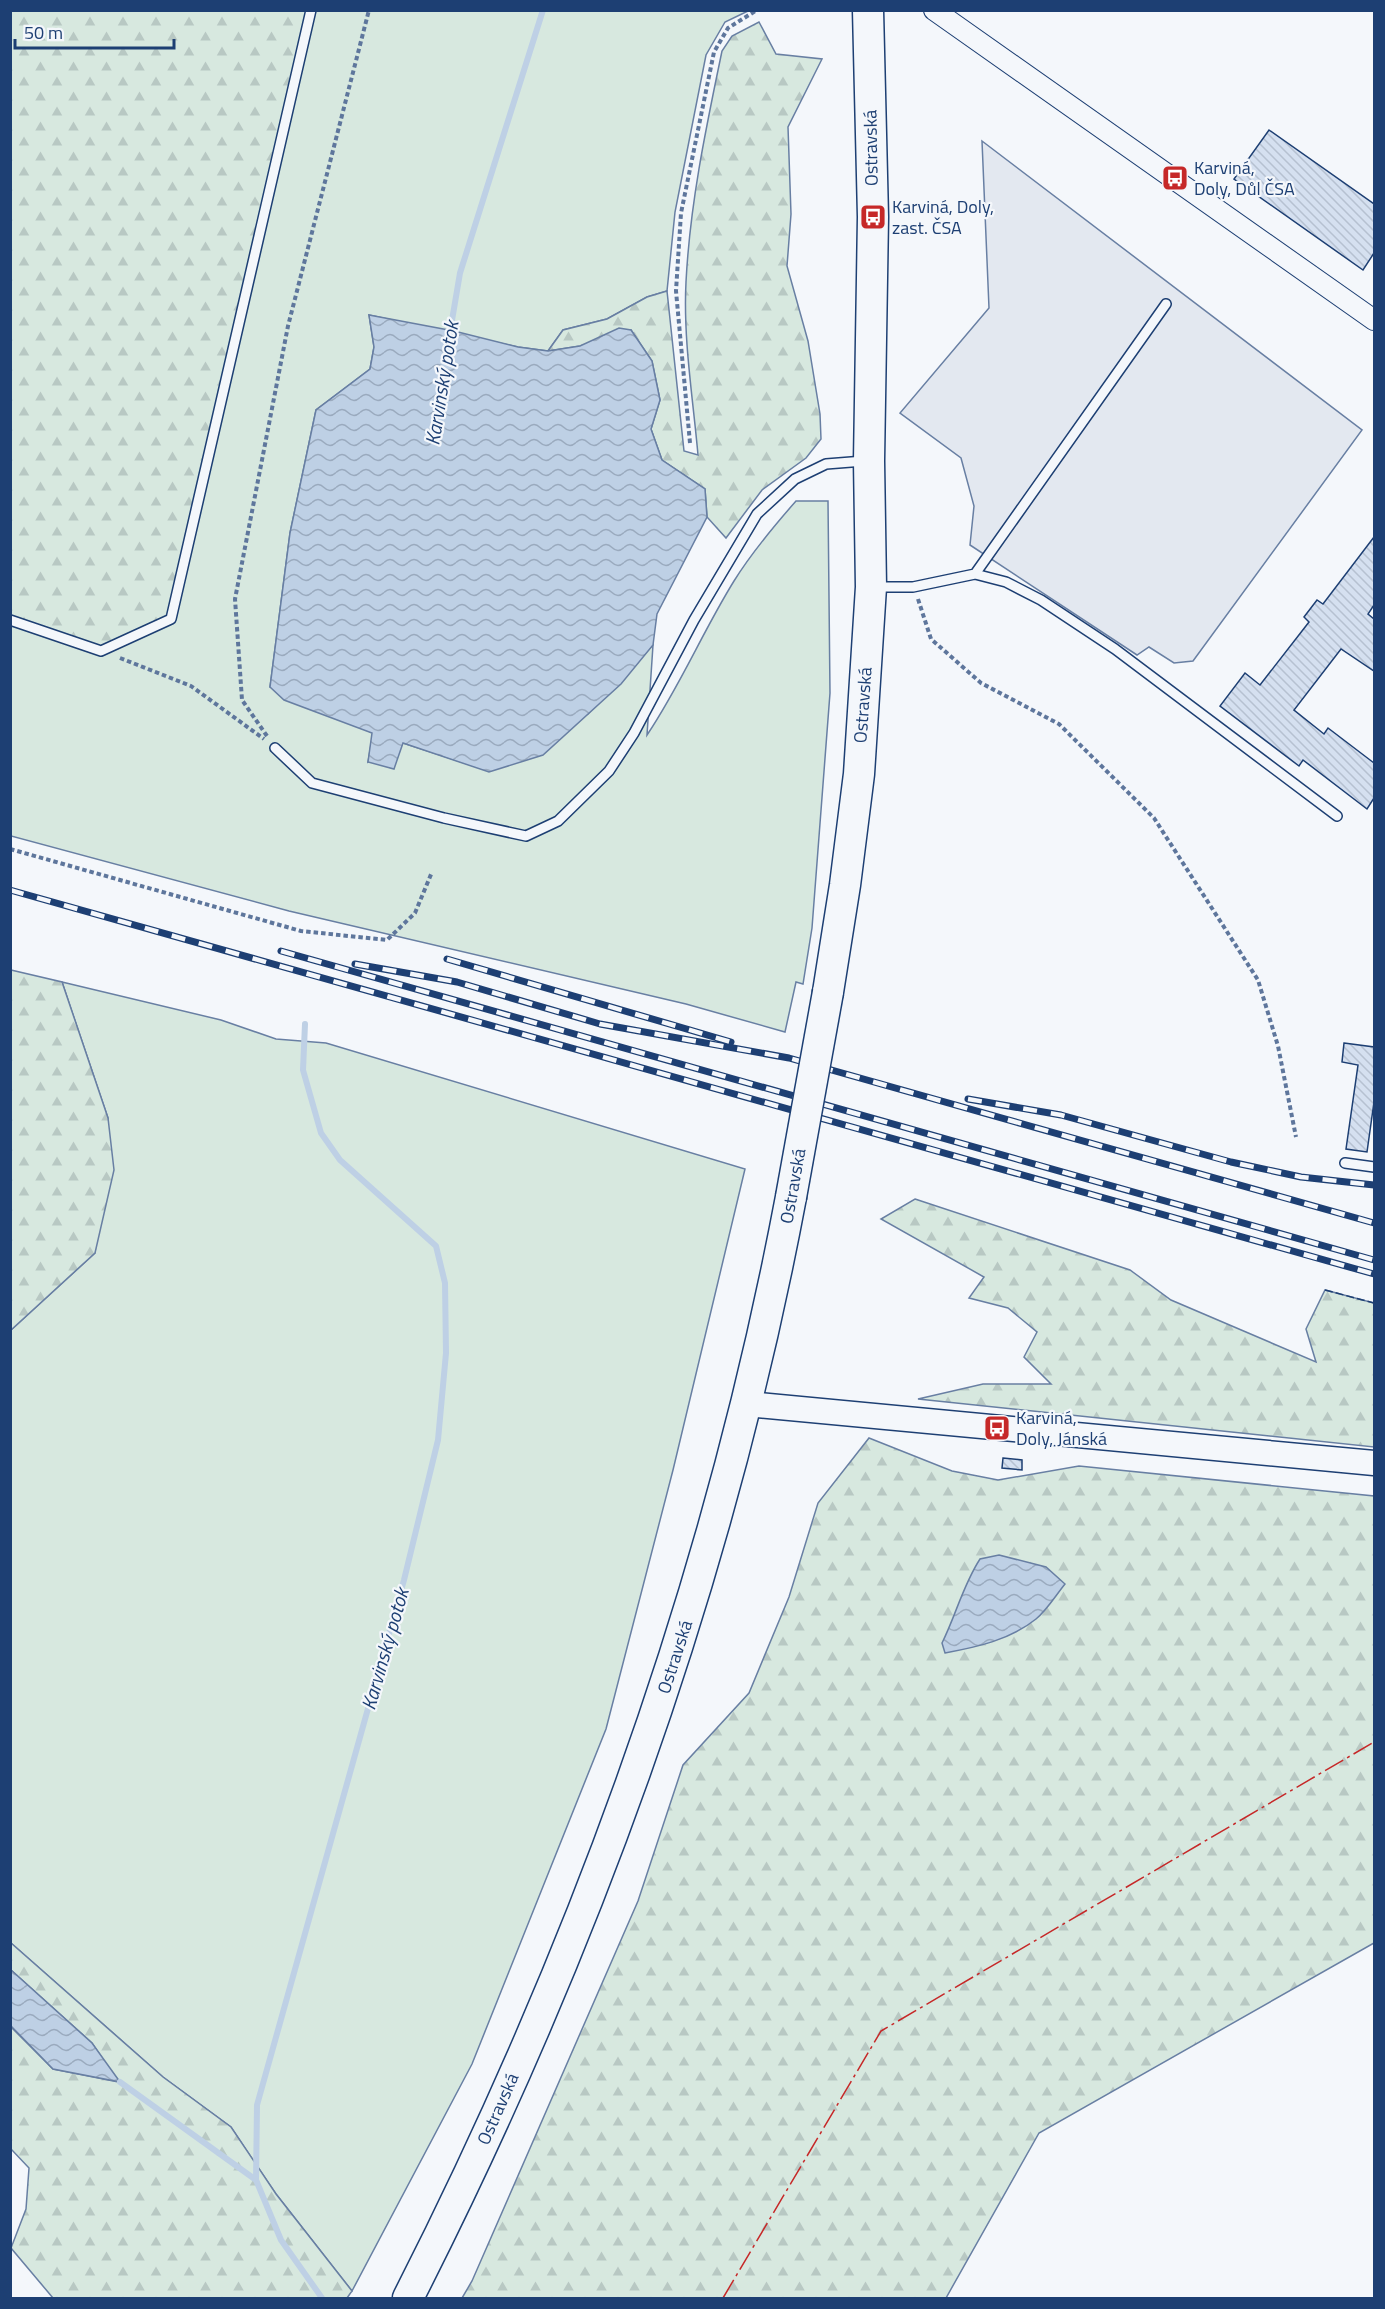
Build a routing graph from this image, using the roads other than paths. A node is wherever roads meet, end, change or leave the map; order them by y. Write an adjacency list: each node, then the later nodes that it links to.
1 (311, 10): 9 (lane)
2 (868, 10): 6 (main road, Ostravská)
3 (934, 10): 5 (street)
4 (1166, 304): 7 (lane)
5 (1374, 320)
6 (869, 461): 8 (main road, Ostravská); 10 (lane)
7 (975, 574): 8 (lane); 11 (lane)
8 (871, 587): 14 (main road, Ostravská, bridge)
9 (10, 620)
10 (275, 748)
11 (1336, 816)
12 (1345, 1163): 13 (lane)
13 (1374, 1167)
14 (747, 1404): 15 (street); 16 (main road, Ostravská)
15 (1374, 1463)
16 (408, 2298)

